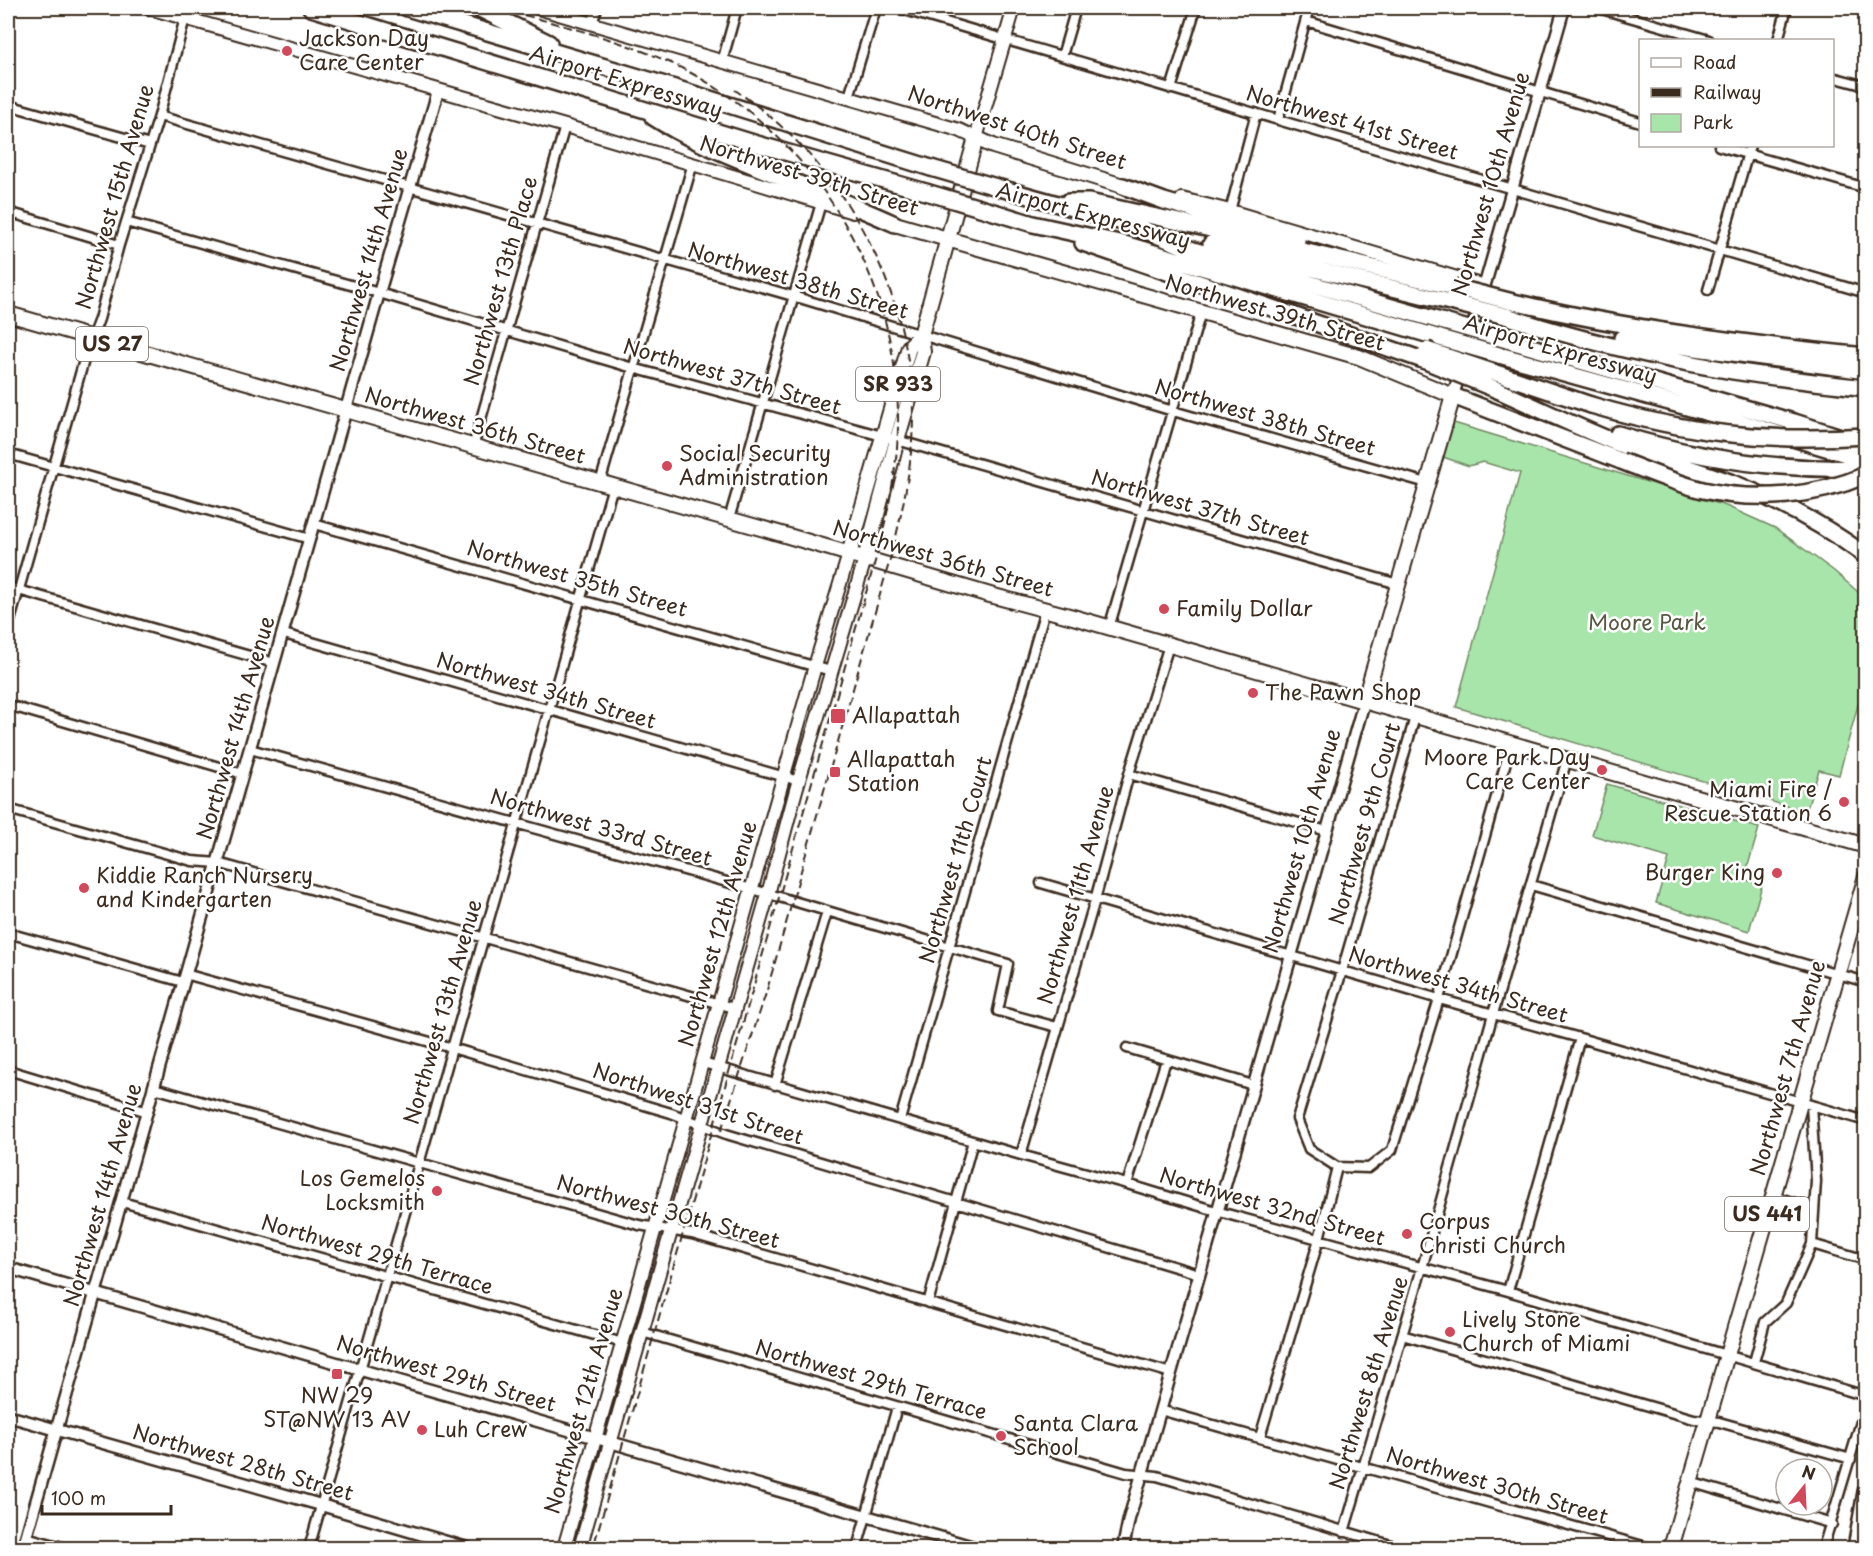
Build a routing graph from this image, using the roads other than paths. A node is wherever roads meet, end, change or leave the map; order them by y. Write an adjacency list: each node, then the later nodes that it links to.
1 (149, 8): 17 (main road, Northwest 39th Street)
2 (311, 8): 33 (highway, Airport Expressway)
3 (407, 8): 25 (highway, Airport Expressway)
4 (478, 8): 25 (highway)
5 (538, 8): 19 (main road, Northwest 40th Street)
6 (597, 8): 19 (street)
7 (737, 8): 24 (street)
8 (876, 8): 31 (street)
9 (898, 8): 22 (street, Northwest 41st Street)
10 (1014, 8): 22 (main road, Northwest 12th Avenue)
11 (1076, 8): 23 (street)
12 (1196, 8): 28 (street)
13 (1309, 8): 18 (street)
14 (1564, 8): 30 (street, Northwest 10th Avenue)
15 (1598, 8): 20 (street)
16 (1787, 8): 21 (street)
17 (185, 18): 29 (main road, Northwest 39th Street); 35 (street, Northwest 15th Avenue)
18 (1306, 21): 30 (street); 36 (street)
19 (592, 24): 24 (main road, Northwest 40th Street)
20 (1706, 39)
21 (1778, 39)
22 (1005, 40): 23 (street, Northwest 41st Street); 39 (main road, Northwest 12th Avenue)
23 (1062, 56): 28 (street, Northwest 41st Street)
24 (722, 62): 31 (main road, Northwest 40th Street)
25 (607, 67): 49 (highway, Airport Expressway, bridge)
26 (1834, 76): 27 (street)
27 (1866, 86)
28 (1172, 88): 34 (street, Northwest 41st Street)
29 (438, 91): 38 (main road, Northwest 39th Street); 45 (street, Northwest 14th Avenue)
30 (1540, 92): 37 (street); 47 (street, Northwest 10th Avenue)
31 (849, 97): 39 (main road, Northwest 40th Street)
32 (8, 105): 40 (street)
33 (638, 107): 54 (highway); 55 (highway, Airport Expressway, bridge)
34 (1256, 113): 36 (street, Northwest 41st Street); 50 (street)
35 (159, 116): 40 (street, Northwest 15th Avenue); 45 (street, Northwest 38th Street)
36 (1278, 120): 47 (street, Northwest 41st Street)
37 (1639, 121)
38 (565, 126): 43 (main road, Northwest 39th Street); 53 (street, Northwest 13th Place)
39 (976, 138): 44 (main road, Northwest 40th Street); 57 (main road, Northwest 12th Avenue / SR 933)
40 (150, 145): 52 (street, Northwest 15th Avenue)
41 (1726, 147): 42 (street)
42 (1749, 150): 46 (street); 59 (street)
43 (693, 163): 48 (main road, Northwest 39th Street); 60 (street, Northwest 13th Avenue)
44 (1123, 186): 50 (main road, Northwest 40th Street); 61 (highway)
45 (409, 188): 53 (street, Northwest 38th Street); 65 (street, Northwest 14th Avenue)
46 (1866, 188)
47 (1512, 189): 59 (street, Northwest 41st Street); 62 (street, Northwest 10th Avenue)
48 (821, 203): 54 (main road, Northwest 39th Street); 67 (street)
49 (1050, 203): 56 (highway, Airport Expressway); 61 (highway)
50 (1230, 211): 62 (main road, Northwest 40th Street)
51 (8, 212): 58 (street)
52 (126, 222): 58 (street, Northwest 15th Avenue); 65 (street, Northwest 37th Street)
53 (536, 224): 60 (street, Northwest 38th Street); 71 (street, Northwest 13th Place)
54 (895, 224): 57 (main road, Northwest 39th Street)
55 (1033, 224): 77 (highway, bridge); 90 (highway, Airport Expressway, bridge)
56 (1130, 224): 66 (highway); 87 (highway, Airport Expressway, bridge)
57 (948, 239): 69 (main road, Northwest 39th Street); 72 (main road, Northwest 12th Avenue / SR 933)
58 (119, 245): 73 (street, Northwest 15th Avenue)
59 (1720, 250): 63 (street); 64 (street, Northwest 41st Street)
60 (665, 261): 67 (street, Northwest 38th Street); 75 (street, Northwest 13th Avenue)
61 (1417, 278): 66 (highway)
62 (1484, 286): 79 (street, Northwest 10th Avenue)
63 (1708, 290)
64 (1866, 292)
65 (379, 293): 71 (street, Northwest 37th Street); 82 (street, Northwest 14th Avenue)
66 (1452, 295): 68 (highway, bridge)
67 (793, 296): 72 (street, Northwest 38th Street); 80 (street)
68 (1507, 308): 74 (highway); 76 (highway); 78 (highway)
69 (1201, 312): 79 (main road, Northwest 39th Street); 83 (street)
70 (8, 314): 73 (main road, Northwest 36th Street / US 27)
71 (506, 331): 75 (street, Northwest 37th Street); 88 (street, Northwest 13th Place)
72 (921, 335): 83 (street, Northwest 38th Street); 85 (main road, Northwest 12th Avenue / SR 933); 86 (main road, Northwest 12th Avenue / SR 933)
73 (92, 338): 82 (main road, Northwest 36th Street / US 27); 91 (street, Northwest 15th Avenue)
74 (1866, 356)
75 (633, 368): 80 (street, Northwest 37th Street); 95 (street, Northwest 13th Avenue)
76 (1866, 371)
77 (1497, 382): 81 (highway); 84 (highway, bridge)
78 (1866, 388)
79 (1453, 396): 93 (highway, bridge); 94 (main road, Northwest 10th Avenue)
80 (763, 405): 85 (street, Northwest 37th Street); 97 (street)
81 (1544, 410): 92 (highway); 101 (highway)
82 (347, 411): 88 (main road, Northwest 36th Street / US 27); 98 (street, Northwest 14th Avenue)
83 (1173, 411): 94 (street, Northwest 38th Street); 96 (street)
84 (1866, 436)
85 (882, 437): 86 (street, Northwest 37th Street); 100 (main road, Northwest 12th Avenue / SR 933)
86 (897, 440): 96 (street, Northwest 37th Street); 102 (main road, Northwest 12th Avenue / SR 933)
87 (1866, 445)
88 (472, 447): 95 (main road, Northwest 36th Street / US 27)
89 (8, 454): 91 (street)
90 (1866, 460)
91 (54, 468): 99 (street); 105 (street, Northwest 15th Avenue)
92 (1866, 468)
93 (1866, 476)
94 (1427, 483): 103 (main road, Northwest 10th Avenue)
95 (606, 485): 97 (main road, Northwest 36th Street / US 27); 106 (street, Northwest 13th Avenue)
96 (1144, 511): 103 (street, Northwest 37th Street); 109 (street)
97 (729, 519): 100 (main road, Northwest 36th Street / US 27)
98 (314, 524): 99 (street, Northwest 14th Avenue); 106 (street, Northwest 35th Street)
99 (310, 539): 110 (street, Northwest 14th Avenue)
100 (849, 554): 102 (main road, Northwest 36th Street / US 27); 113 (main road, Northwest 12th Avenue / SR 933)
101 (1866, 556)
102 (865, 559): 107 (main road, Northwest 36th Street / US 27); 114 (main road, Northwest 12th Avenue / SR 933)
103 (1398, 584): 115 (main road, Northwest 10th Avenue)
104 (8, 587): 105 (street)
105 (18, 590): 108 (street, Northwest 15th Avenue); 112 (street)
106 (580, 599): 113 (street, Northwest 35th Street); 117 (street, Northwest 13th Avenue)
107 (1045, 610): 109 (main road, Northwest 36th Street / US 27); 140 (street, Northwest 11th Court)
108 (8, 628)
109 (1109, 628): 111 (main road, Northwest 36th Street / US 27)
110 (284, 634): 112 (street, Northwest 14th Avenue); 117 (street, Northwest 34th Street)
111 (1169, 645): 115 (main road, Northwest 36th Street / US 27); 123 (street, Northwest 11th Avenue)
112 (274, 663): 120 (street, Northwest 14th Avenue)
113 (815, 666): 114 (street, Northwest 35th Street); 124 (main road, Northwest 12th Avenue / SR 933)
114 (831, 671): 125 (main road, Northwest 12th Avenue / SR 933)
115 (1364, 702): 118 (main road, Northwest 36th Street / US 27); 128 (street, Northwest 10th Avenue)
116 (8, 705): 122 (street)
117 (549, 711): 124 (street, Northwest 34th Street); 127 (street, Northwest 13th Avenue)
118 (1415, 717): 119 (main road, Northwest 36th Street / US 27); 142 (street, Northwest 9th Court)
119 (1511, 744): 121 (main road, Northwest 36th Street / US 27); 146 (street)
120 (250, 749): 122 (street, Northwest 14th Avenue); 127 (street, Northwest 33rd Street)
121 (1567, 759): 129 (main road, Northwest 36th Street / US 27); 133 (street, Northwest 8th Avenue)
122 (243, 774): 130 (street, Northwest 14th Avenue)
123 (1129, 774): 128 (street); 136 (street, Northwest 11th Avenue)
124 (784, 777): 125 (street, Northwest 34th Street); 134 (main road, Northwest 12th Avenue / SR 933)
125 (799, 781): 135 (main road, Northwest 12th Avenue / SR 933)
126 (8, 808): 130 (street)
127 (516, 823): 134 (street, Northwest 33rd Street); 139 (street, Northwest 13th Avenue)
128 (1328, 831): 141 (street, Northwest 10th Avenue)
129 (1866, 846)
130 (218, 863): 139 (street); 144 (street, Northwest 14th Avenue)
131 (1041, 883): 136 (street, Northwest 34th Street)
132 (1864, 883): 143 (main road, Northwest 7th Avenue / US 441)
133 (1531, 885): 143 (street); 149 (street, Northwest 8th Avenue)
134 (752, 889): 135 (street, Northwest 33rd Street); 147 (main road, Northwest 12th Avenue / SR 933)
135 (768, 894): 137 (street, Northwest 33rd Street); 148 (main road, Northwest 12th Avenue / SR 933)
136 (1095, 900): 141 (street, Northwest 34th Street); 150 (street, Northwest 11th Avenue)
137 (827, 912): 140 (street, Northwest 33rd Street); 158 (street)
138 (8, 933): 144 (street, Northwest 31st Street)
139 (484, 937): 147 (street); 152 (street, Northwest 13th Avenue)
140 (950, 946): 150 (street, Northwest 33rd Street); 164 (street, Northwest 11th Court)
141 (1290, 955): 142 (street, Northwest 34th Street); 159 (street, Northwest 10th Avenue)
142 (1342, 971): 146 (street, Northwest 34th Street); 170 (street, Northwest 9th Court)
143 (1837, 973): 145 (street); 161 (main road, Northwest 7th Avenue / US 441)
144 (184, 978): 152 (street, Northwest 31st Street); 160 (street, Northwest 14th Avenue)
145 (1866, 982)
146 (1439, 999): 149 (street, Northwest 34th Street); 170 (street)
147 (720, 1004): 148 (street); 155 (main road, Northwest 12th Avenue / SR 933)
148 (734, 1008): 156 (main road, Northwest 12th Avenue / SR 933)
149 (1493, 1014): 151 (street, Northwest 34th Street); 183 (street, Northwest 8th Avenue)
150 (1057, 1027): 168 (street, Northwest 11th Avenue)
151 (1580, 1038): 161 (street, Northwest 34th Street); 187 (street)
152 (452, 1048): 163 (street, Northwest 31st Street); 169 (street, Northwest 13th Avenue)
153 (1127, 1048): 154 (street)
154 (1166, 1060): 159 (street); 171 (street)
155 (703, 1063): 156 (street, Northwest 32nd Street); 163 (main road, Northwest 12th Avenue / SR 933)
156 (718, 1067): 158 (street, Northwest 32nd Street); 166 (main road, Northwest 12th Avenue / SR 933)
157 (8, 1071): 162 (street)
158 (775, 1085): 164 (street, Northwest 32nd Street)
159 (1253, 1085): 176 (street, Northwest 10th Avenue)
160 (154, 1088): 162 (street, Northwest 14th Avenue); 169 (street, Northwest 30th Street)
161 (1805, 1103): 165 (street, Northwest 34th Street); 172 (main road, Northwest 7th Avenue / US 441); 175 (street)
162 (148, 1112): 174 (street, Northwest 14th Avenue)
163 (687, 1119): 166 (street, Northwest 31st Street); 177 (main road, Northwest 12th Avenue / SR 933)
164 (900, 1120): 167 (street, Northwest 32nd Street)
165 (1866, 1121)
166 (701, 1125): 173 (street, Northwest 31st Street); 178 (main road, Northwest 12th Avenue / SR 933)
167 (973, 1141): 168 (street, Northwest 32nd Street); 173 (street)
168 (1021, 1155): 171 (street, Northwest 32nd Street)
169 (418, 1163): 177 (street, Northwest 30th Street); 186 (street, Northwest 13th Avenue)
170 (1337, 1167): 179 (street)
171 (1127, 1184): 176 (street, Northwest 32nd Street)
172 (1773, 1196): 175 (street); 193 (main road, Northwest 7th Avenue / US 441)
173 (955, 1201): 185 (street, Northwest 31st Street); 189 (street)
174 (122, 1202): 186 (street, Northwest 29th Terrace); 188 (street, Northwest 14th Avenue)
175 (1814, 1209): 180 (street)
176 (1216, 1211): 179 (street, Northwest 32nd Street); 185 (street, Northwest 10th Avenue)
177 (656, 1228): 178 (street, Northwest 30th Street); 184 (main road, Northwest 12th Avenue / SR 933)
178 (670, 1231): 189 (street, Northwest 30th Street); 190 (main road, Northwest 12th Avenue / SR 933)
179 (1319, 1239): 183 (street, Northwest 32nd Street); 206 (street)
180 (1812, 1244): 181 (street); 194 (street)
181 (1866, 1260)
182 (8, 1268): 188 (street, Northwest 29th Street)
183 (1422, 1268): 187 (street, Northwest 32nd Street); 191 (street, Northwest 8th Avenue)
184 (642, 1274): 190 (main road); 192 (main road, Northwest 12th Avenue / SR 933)
185 (1199, 1274): 196 (street, Northwest 10th Avenue)
186 (386, 1276): 192 (street, Northwest 29th Terrace); 195 (street, Northwest 13th Avenue)
187 (1508, 1291): 193 (street, Northwest 32nd Street)
188 (95, 1293): 195 (street, Northwest 29th Street); 204 (street, Northwest 14th Avenue)
189 (928, 1303): 196 (street, Northwest 30th Street)
190 (642, 1332): 197 (main road, Northwest 12th Avenue / SR 933); 200 (street, Northwest 29th Terrace)
191 (1402, 1335): 203 (street); 209 (street, Northwest 8th Avenue)
192 (623, 1343): 197 (main road); 205 (main road, Northwest 12th Avenue / SR 933)
193 (1727, 1355): 194 (street, Northwest 32nd Street); 203 (main road, Northwest 7th Avenue / US 441)
194 (1754, 1362): 198 (street, Northwest 32nd Street)
195 (360, 1370): 205 (street, Northwest 29th Street); 213 (street, Northwest 13th Avenue)
196 (1171, 1373): 201 (street, Northwest 10th Avenue)
197 (624, 1395): 207 (main road, Northwest 12th Avenue / SR 933)
198 (1866, 1396)
199 (1866, 1405): 208 (street)
200 (897, 1407): 210 (street, Northwest 29th Terrace); 214 (street)
201 (1160, 1410): 206 (street, Northwest 30th Street); 210 (street, Northwest 10th Avenue)
202 (8, 1416): 204 (street, Northwest 28th Street)
203 (1708, 1420): 208 (street); 211 (main road, Northwest 7th Avenue / US 441)
204 (56, 1430): 213 (street, Northwest 28th Street); 218 (street, Northwest 14th Avenue)
205 (596, 1437): 207 (street, Northwest 29th Street); 223 (main road, Northwest 12th Avenue / SR 933)
206 (1260, 1437): 209 (street, Northwest 30th Street)
207 (610, 1442): 214 (street, Northwest 29th Street); 224 (main road, Northwest 12th Avenue / SR 933)
208 (1851, 1459): 215 (street)
209 (1362, 1467): 216 (street, Northwest 8th Avenue); 229 (street, Northwest 30th Street)
210 (1142, 1474): 216 (street, Northwest 29th Terrace); 227 (street, Northwest 10th Avenue)
211 (1690, 1482): 215 (street); 230 (main road, Northwest 7th Avenue / US 441)
212 (1866, 1492): 232 (highway)
213 (321, 1505): 221 (street, Northwest 13th Avenue); 222 (street, Northwest 28th Street)
214 (867, 1516): 225 (street); 226 (street, Northwest 29th Street)
215 (1832, 1524): 231 (street)
216 (1344, 1532): 228 (street, Northwest 29th Terrace)
217 (1866, 1532): 232 (highway)
218 (26, 1537): 219 (street, Northwest 14th Avenue); 220 (street)
219 (22, 1548)
220 (66, 1548)
221 (309, 1548)
222 (467, 1548)
223 (564, 1548)
224 (580, 1548)
225 (857, 1548)
226 (977, 1548)
227 (1123, 1548)
228 (1397, 1548)
229 (1650, 1548)
230 (1671, 1548)
231 (1823, 1548)
232 (1858, 1548)

